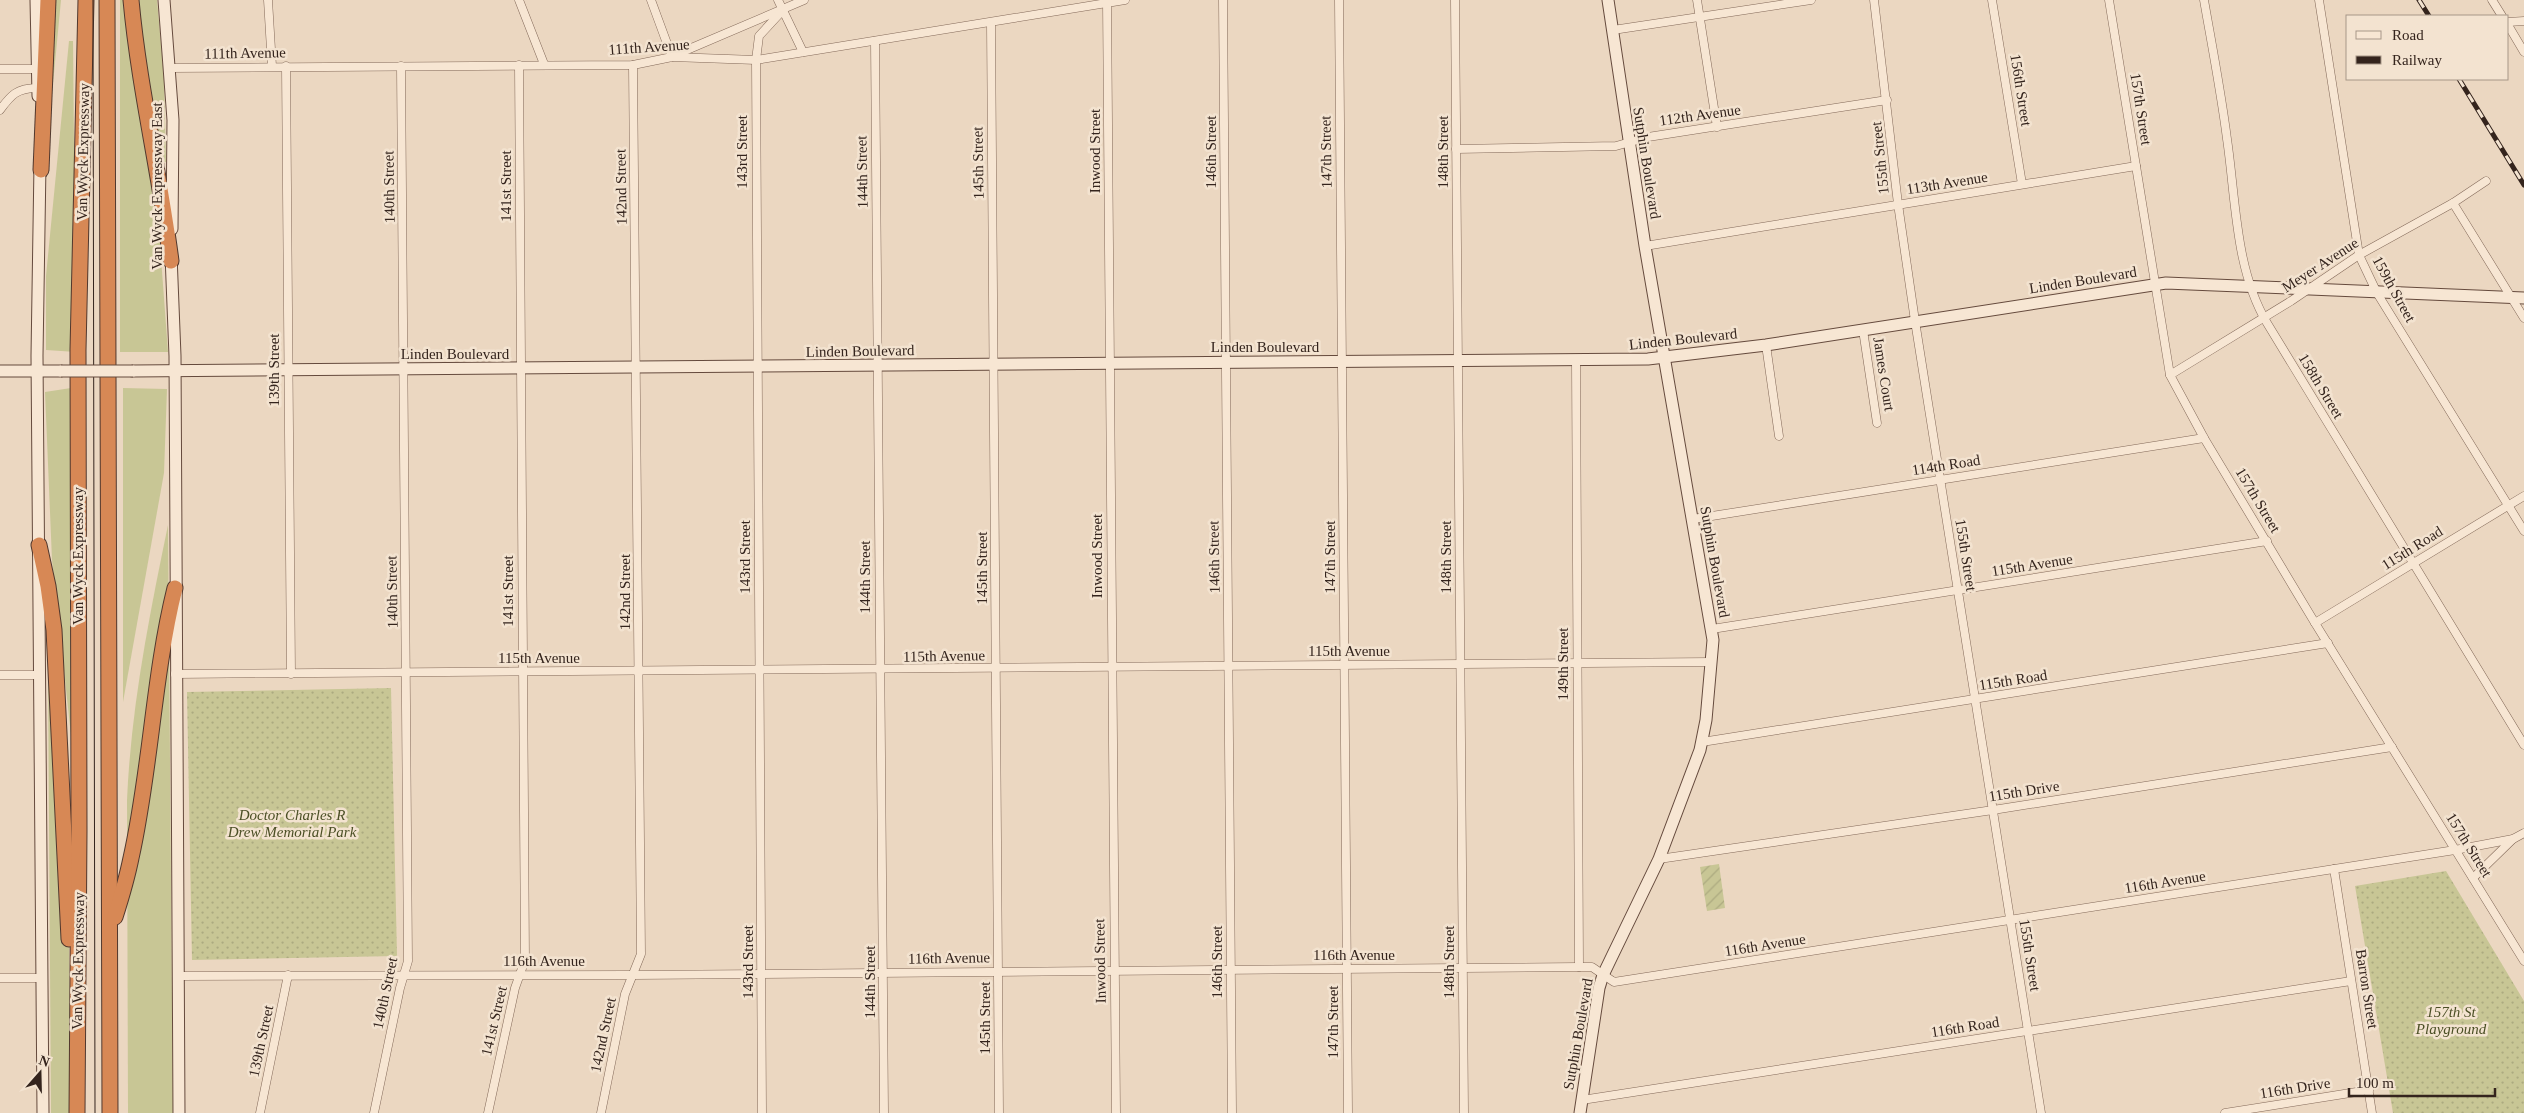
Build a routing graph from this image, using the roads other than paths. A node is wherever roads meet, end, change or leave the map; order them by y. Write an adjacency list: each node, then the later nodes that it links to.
1 (36, 0): 47 (main road)
2 (48, 0): 55 (highway)
3 (86, 0): 154 (highway, Van Wyck Expressway)
4 (107, 0): 134 (highway, Van Wyck Expressway)
5 (131, 0): 62 (highway)
6 (164, 0): 45 (main road, Van Wyck Expressway East)
7 (268, 0): 42 (street)
8 (519, 0): 39 (street)
9 (651, 0): 37 (street)
10 (778, 0): 26 (street)
11 (804, 0): 26 (street)
12 (1125, 0): 25 (street, 111th Avenue)
13 (1223, 0): 77 (street, 146th Street)
14 (1338, 0): 76 (street, 147th Street)
15 (1455, 0): 53 (street, 148th Street)
16 (1608, 0): 33 (main road, Sutphin Boulevard)
17 (1697, 0): 28 (street)
18 (1811, 0): 28 (street)
19 (1874, 0): 49 (street, 155th Street)
20 (1992, 0): 57 (street, 156th Street)
21 (2109, 0): 54 (street, 157th Street)
22 (2204, 0): 64 (street, 158th Street)
23 (2319, 0): 61 (street, 159th Street)
24 (2492, 0): 27 (street)
25 (1108, 1): 30 (street, 111th Avenue); 78 (street, Inwood Street)
26 (783, 10): 35 (street); 37 (street); 38 (street, 143rd Street)
27 (2501, 15)
28 (1700, 17): 33 (street); 51 (street)
29 (2524, 22): 31 (street)
30 (991, 23): 34 (street, 111th Avenue); 79 (street, 145th Street)
31 (2509, 23)
32 (2509, 25): 36 (street)
33 (1613, 30): 52 (main road, Sutphin Boulevard)
34 (874, 41): 35 (street, 111th Avenue); 80 (street, 144th Street)
35 (803, 52): 38 (street, 111th Avenue)
36 (2524, 52)
37 (672, 57): 38 (street, 111th Avenue); 41 (street, 111th Avenue)
38 (756, 60): 82 (street, 143rd Street)
39 (544, 64): 40 (street, 111th Avenue); 41 (street, 111th Avenue)
40 (519, 65): 44 (street, 111th Avenue); 83 (street, 141st Street)
41 (633, 65): 81 (street, 142nd Street)
42 (272, 66): 43 (street, 111th Avenue); 45 (street, 111th Avenue)
43 (286, 66): 44 (street, 111th Avenue); 85 (street, 139th Street)
44 (401, 66): 84 (street, 140th Street)
45 (170, 68): 62 (main road, Van Wyck Expressway East)
46 (0, 69): 47 (street)
47 (37, 69): 48 (main road)
48 (37, 88): 50 (street); 55 (main road)
49 (1887, 100): 51 (street, 112th Avenue); 59 (street, 155th Street)
50 (0, 110)
51 (1717, 127): 52 (street, 112th Avenue)
52 (1628, 144): 53 (street, 112th Avenue); 60 (main road, Sutphin Boulevard)
53 (1456, 149): 75 (street, 148th Street)
54 (2136, 166): 57 (street, 113th Avenue); 63 (street, 157th Street)
55 (41, 170): 87 (main road)
56 (2486, 181): 58 (street, Meyer Avenue)
57 (2022, 184): 59 (street, 113th Avenue)
58 (2453, 203): 61 (street, Meyer Avenue); 67 (street)
59 (1898, 204): 60 (street, 113th Avenue); 70 (street, 155th Street)
60 (1644, 246): 73 (main road, Sutphin Boulevard)
61 (2359, 255): 65 (street, Meyer Avenue); 66 (street, 159th Street)
62 (171, 262): 88 (main road, Van Wyck Expressway East)
63 (2155, 284): 64 (main road, Linden Boulevard); 70 (main road, Linden Boulevard); 89 (street, 157th Street)
64 (2252, 288): 65 (main road, Linden Boulevard); 68 (street, 158th Street)
65 (2308, 290): 66 (main road, Linden Boulevard); 68 (street, Meyer Avenue)
66 (2377, 293): 67 (main road, Linden Boulevard); 95 (street, 159th Street)
67 (2518, 298): 69 (street)
68 (2264, 317): 89 (street, Meyer Avenue); 100 (street, 158th Street)
69 (2524, 318)
70 (1916, 321): 71 (main road, Linden Boulevard); 93 (street, 155th Street)
71 (1863, 330): 72 (main road, Linden Boulevard); 90 (street, James Court)
72 (1766, 345): 73 (main road, Linden Boulevard); 91 (street)
73 (1665, 358): 74 (main road, Linden Boulevard); 96 (main road, Sutphin Boulevard)
74 (1576, 360): 75 (main road, Linden Boulevard); 108 (street, 149th Street)
75 (1458, 361): 76 (main road, Linden Boulevard); 107 (street, 148th Street)
76 (1342, 362): 77 (main road, Linden Boulevard); 109 (street, 147th Street)
77 (1226, 363): 78 (main road, Linden Boulevard); 110 (street, 146th Street)
78 (1110, 364): 79 (main road, Linden Boulevard); 111 (street, Inwood Street)
79 (994, 365): 80 (main road, Linden Boulevard); 112 (street, 145th Street)
80 (878, 366): 82 (main road, Linden Boulevard); 114 (street, 144th Street)
81 (636, 367): 82 (main road, Linden Boulevard); 83 (main road, Linden Boulevard); 116 (street, 142nd Street)
82 (757, 367): 113 (street, 143rd Street)
83 (520, 368): 84 (main road, Linden Boulevard); 115 (street, 141st Street)
84 (404, 369): 85 (main road, Linden Boulevard); 117 (street, 140th Street)
85 (288, 370): 88 (main road, Linden Boulevard); 119 (street, 139th Street)
86 (0, 371): 87 (main road, Linden Boulevard)
87 (38, 371): 88 (main road, Linden Boulevard, bridge); 99 (main road)
88 (174, 371): 101 (main road)
89 (2170, 375): 92 (street, 157th Street)
90 (1878, 422)
91 (1779, 436)
92 (2204, 438): 93 (street, 114th Road); 98 (street, 157th Street)
93 (1940, 480): 96 (street, 114th Road); 102 (street, 155th Street)
94 (2524, 496): 95 (street, 115th Road)
95 (2508, 505): 97 (street, 159th Street); 100 (street, 115th Road)
96 (1692, 519): 104 (main road, Sutphin Boulevard)
97 (2524, 531)
98 (2267, 541): 102 (street, 115th Avenue); 103 (street, 157th Street)
99 (39, 545): 121 (main road); 154 (highway)
100 (2413, 563): 103 (street, 115th Road); 124 (street, 158th Street)
101 (175, 588): 118 (main road); 134 (highway)
102 (1958, 590): 104 (street, 115th Avenue); 122 (street, 155th Street)
103 (2315, 623): 105 (street, 157th Street)
104 (1712, 629): 106 (main road, Sutphin Boulevard)
105 (2328, 642): 122 (street, 115th Road); 125 (street, 157th Street)
106 (1712, 662): 108 (street, 115th Avenue); 123 (main road, Sutphin Boulevard)
107 (1460, 664): 108 (street, 115th Avenue); 109 (street, 115th Avenue); 137 (street, 148th Street)
108 (1576, 664): 136 (street, 149th Street)
109 (1344, 665): 110 (street, 115th Avenue); 138 (street, 147th Street)
110 (1229, 666): 111 (street, 115th Avenue); 140 (street, 146th Street)
111 (1112, 667): 112 (street, 115th Avenue); 139 (street, Inwood Street)
112 (996, 669): 114 (street, 115th Avenue); 142 (street, 145th Street)
113 (759, 670): 114 (street, 115th Avenue); 116 (street, 115th Avenue); 145 (street, 143rd Street)
114 (879, 670): 141 (street, 144th Street)
115 (523, 671): 116 (street, 115th Avenue); 117 (street, 115th Avenue); 144 (street, 141st Street)
116 (639, 671): 149 (street, 142nd Street)
117 (407, 672): 119 (street, 115th Avenue); 143 (street, 140th Street)
118 (176, 674): 119 (street, 115th Avenue); 148 (main road)
119 (291, 674)
120 (0, 675): 121 (street)
121 (40, 675): 151 (main road)
122 (1975, 700): 123 (street, 115th Road); 126 (street, 155th Street)
123 (1702, 742): 130 (main road, Sutphin Boulevard)
124 (2524, 745)
125 (2392, 747): 126 (street, 115th Drive); 129 (street, 157th Street)
126 (1993, 810): 130 (street, 115th Drive); 133 (street, 155th Street)
127 (2524, 833): 128 (street, 116th Avenue)
128 (2513, 839): 129 (street, 116th Avenue); 132 (street, 116th Avenue)
129 (2456, 850): 131 (street, 116th Avenue); 132 (street, 157th Street)
130 (1659, 858): 147 (main road, Sutphin Boulevard)
131 (2334, 869): 133 (street, 116th Avenue); 152 (street, Barron Street)
132 (2473, 878): 135 (street, 157th Street)
133 (2010, 921): 147 (street, 116th Avenue); 153 (street, 155th Street)
134 (110, 938): 159 (highway, Van Wyck Expressway)
135 (2524, 961)
136 (1579, 967): 137 (street, 116th Avenue); 147 (street, 116th Avenue)
137 (1463, 968): 138 (street, 116th Avenue); 171 (street, 148th Street)
138 (1347, 969): 140 (street, 116th Avenue); 170 (street, 147th Street)
139 (1114, 970): 140 (street, 116th Avenue); 142 (street, 116th Avenue); 168 (street, Inwood Street)
140 (1231, 970): 169 (street, 146th Street)
141 (884, 972): 142 (street, 116th Avenue); 145 (street, 116th Avenue); 166 (street, 144th Street)
142 (998, 972): 167 (street, 145th Street)
143 (404, 974): 144 (street, 116th Avenue); 146 (street, 116th Avenue); 162 (street, 140th Street)
144 (520, 974): 149 (street, 116th Avenue); 163 (street, 141st Street)
145 (762, 974): 149 (street, 116th Avenue); 165 (street, 143rd Street)
146 (288, 975): 148 (street, 116th Avenue); 161 (street, 139th Street)
147 (1603, 975): 156 (main road, Sutphin Boulevard)
148 (178, 976): 160 (main road)
149 (634, 976): 164 (street, 142nd Street)
150 (0, 978): 151 (street)
151 (42, 978): 157 (main road)
152 (2352, 980): 153 (street, 116th Road); 155 (street, Barron Street)
153 (2028, 1031): 156 (street, 116th Road); 173 (street, 155th Street)
154 (76, 1050): 158 (highway, Van Wyck Expressway)
155 (2369, 1090): 174 (street, 116th Drive); 175 (street, Barron Street)
156 (1582, 1100): 172 (main road, Sutphin Boulevard)
157 (43, 1113)
158 (77, 1113)
159 (110, 1113)
160 (179, 1113)
161 (260, 1113)
162 (374, 1113)
163 (488, 1113)
164 (601, 1113)
165 (762, 1113)
166 (884, 1113)
167 (1000, 1113)
168 (1116, 1113)
169 (1232, 1113)
170 (1348, 1113)
171 (1464, 1113)
172 (1580, 1113)
173 (2041, 1113)
174 (2226, 1113)
175 (2372, 1113)

